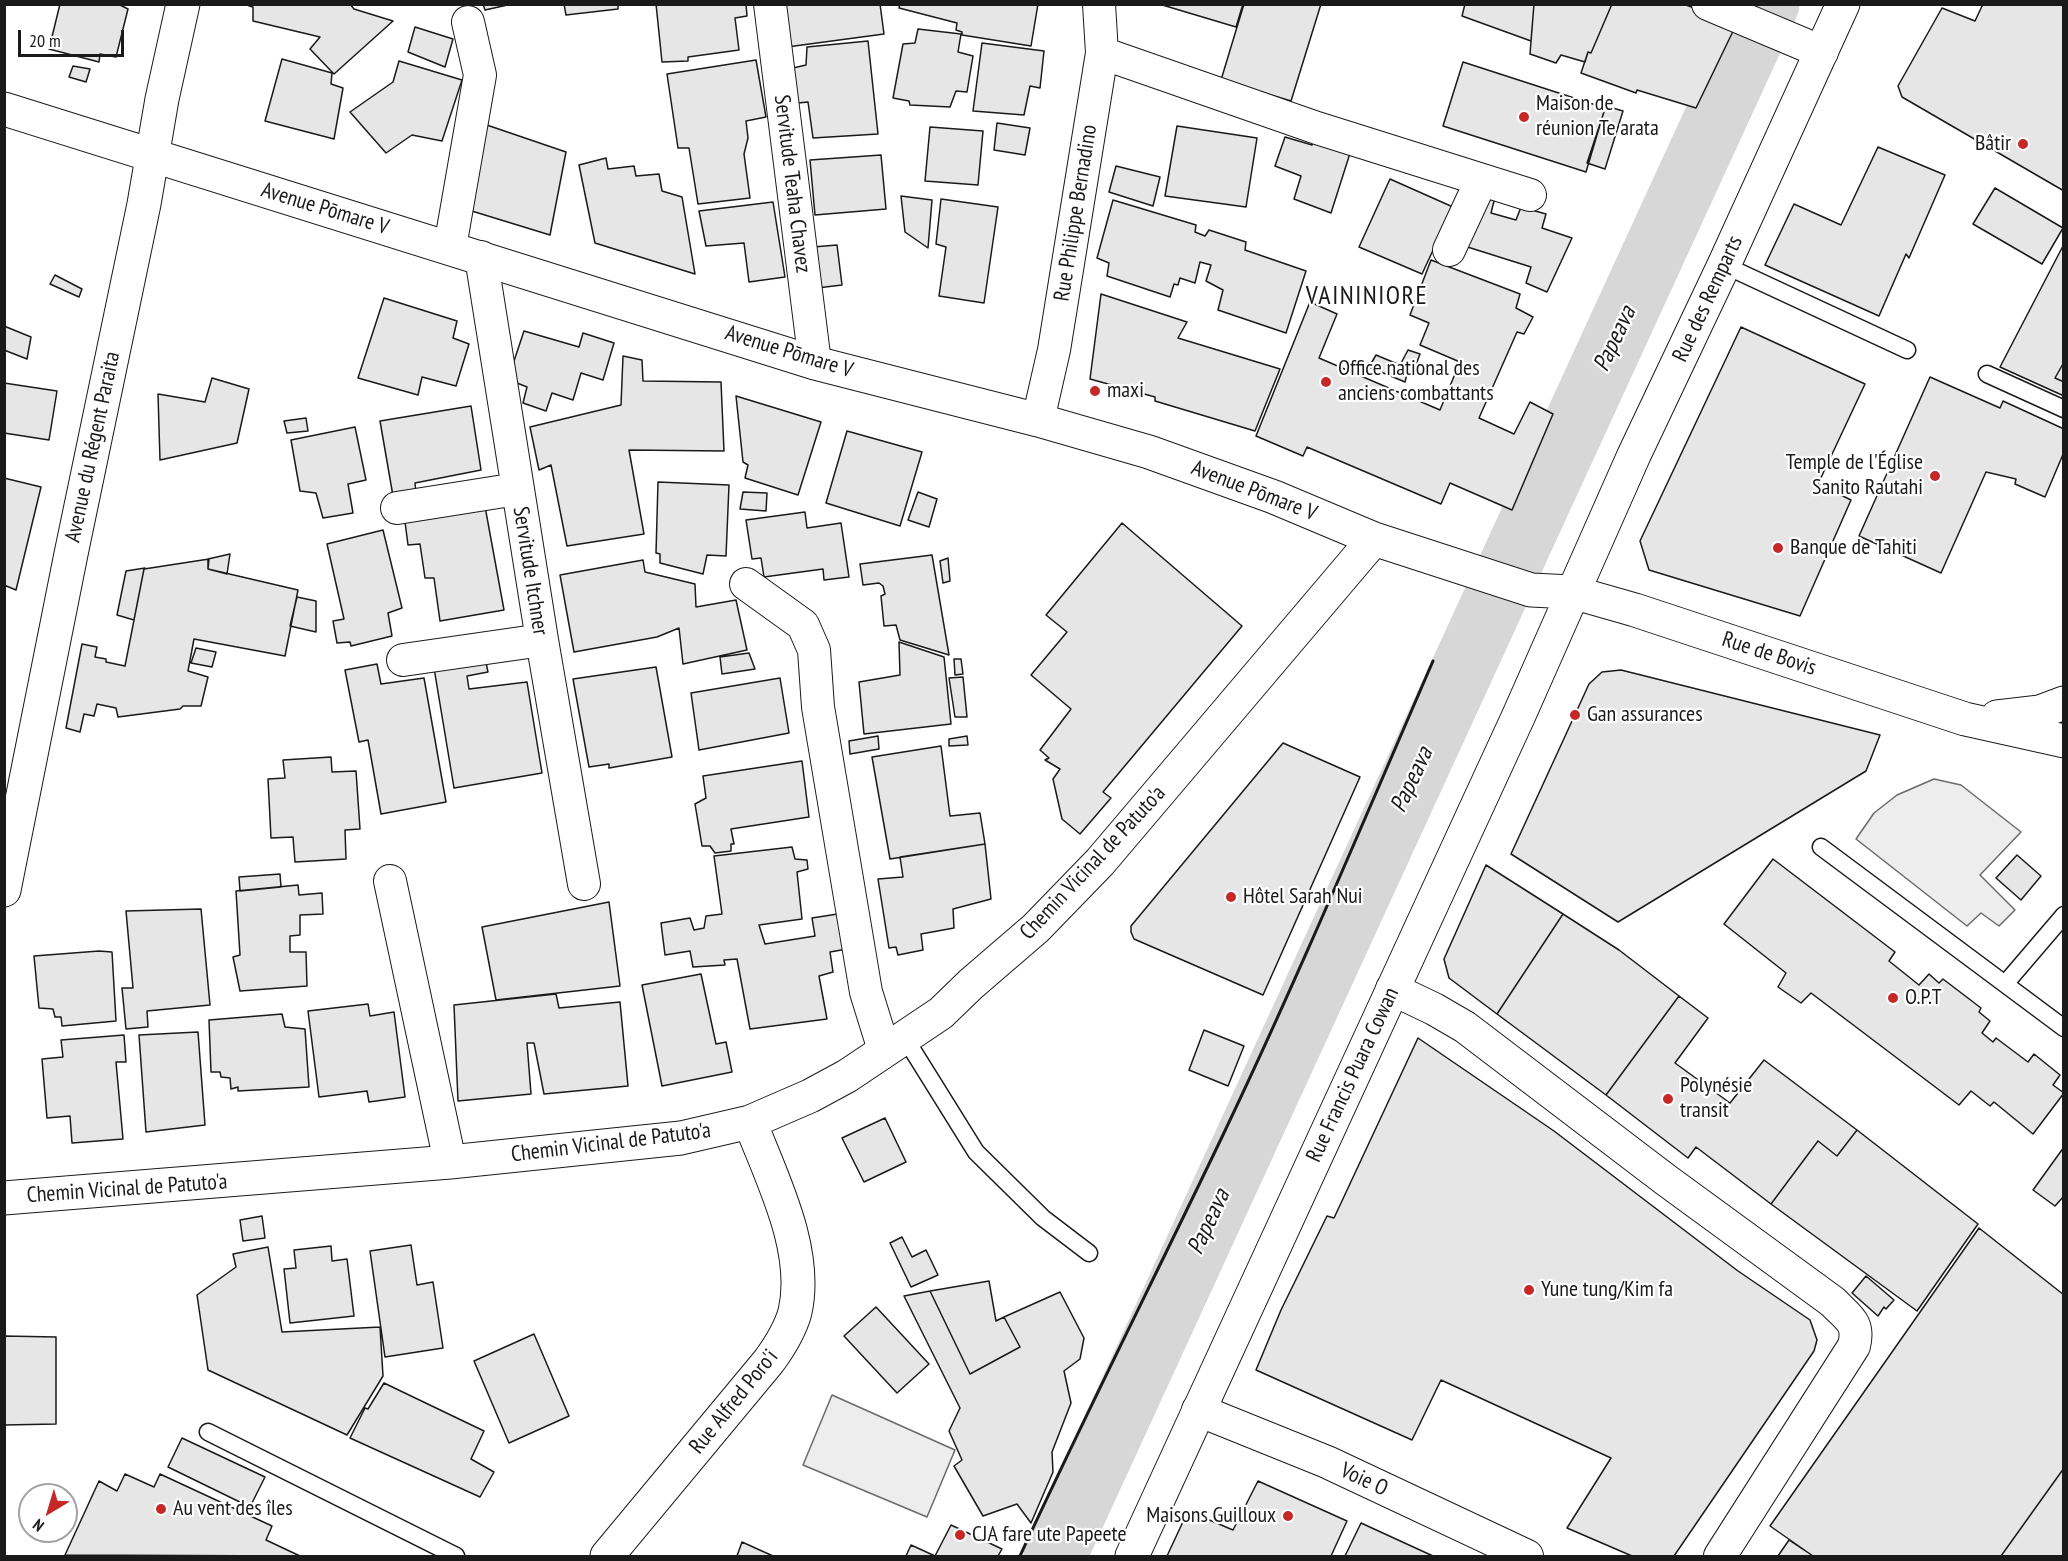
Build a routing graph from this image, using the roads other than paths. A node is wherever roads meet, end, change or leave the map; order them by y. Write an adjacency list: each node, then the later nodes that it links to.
1 (183, 4): 10 (main road, Avenue du Régent Paraita)
2 (770, 4): 18 (street, Servitude Teaha Chavez)
3 (1099, 4): 8 (street, Rue Philippe Bernadino)
4 (1843, 4): 7 (main road, Rue des Remparts)
5 (1717, 7): 7 (street)
6 (468, 22): 13 (street)
7 (1822, 52): 16 (main road, Rue des Remparts)
8 (1102, 53): 11 (street); 21 (street, Rue Philippe Bernadino)
9 (4, 109): 10 (main road, Avenue Pōmare V)
10 (153, 156): 13 (main road, Avenue Pōmare V); 35 (main road, Avenue du Régent Paraita)
11 (1481, 181): 12 (street); 14 (street)
12 (1530, 195)
13 (450, 247): 15 (main road, Avenue Pōmare V)
14 (1449, 250)
15 (481, 257): 18 (main road, Avenue Pōmare V); 22 (street, Servitude Itchner)
16 (1724, 265): 17 (lane); 26 (main road, Rue des Remparts)
17 (1906, 350)
18 (815, 363): 21 (main road, Avenue Pōmare V)
19 (1988, 374): 20 (lane)
20 (2064, 409)
21 (1038, 420): 24 (main road, Avenue Pōmare V)
22 (517, 489): 23 (street); 27 (street, Servitude Itchner)
23 (397, 508)
24 (1374, 539): 26 (main road, Avenue Pōmare V); 40 (main road, Chemin Vicinal de Patuto'a)
25 (746, 584): 40 (street)
26 (1572, 592): 30 (main road, Rue de Bovis); 38 (main road, Rue Francis Puara Cowan)
27 (542, 640): 28 (street); 34 (street, Servitude Itchner)
28 (402, 660)
29 (2064, 704): 30 (main road, Rue de Bovis)
30 (1965, 719): 31 (main road, Rue de Bovis)
31 (2064, 741)
32 (1821, 847): 37 (lane)
33 (390, 881): 42 (street)
34 (584, 884)
35 (4, 890)
36 (2064, 915): 37 (lane)
37 (2005, 984): 39 (lane)
38 (1392, 989): 45 (main road, Rue Francis Puara Cowan); 51 (street)
39 (2064, 1028)
40 (895, 1044): 41 (main road, Chemin Vicinal de Patuto'a); 44 (lane)
41 (750, 1122): 42 (main road, Chemin Vicinal de Patuto'a); 48 (main road, Rue Alfred Poro'i)
42 (450, 1162): 43 (main road, Chemin Vicinal de Patuto'a)
43 (4, 1198)
44 (1089, 1253)
45 (1198, 1410): 49 (main road, Rue Francis Puara Cowan); 50 (street, Voie O)
46 (208, 1432): 47 (lane)
47 (456, 1557)
48 (607, 1557)
49 (1132, 1557)
50 (1527, 1557)
51 (1720, 1557)

